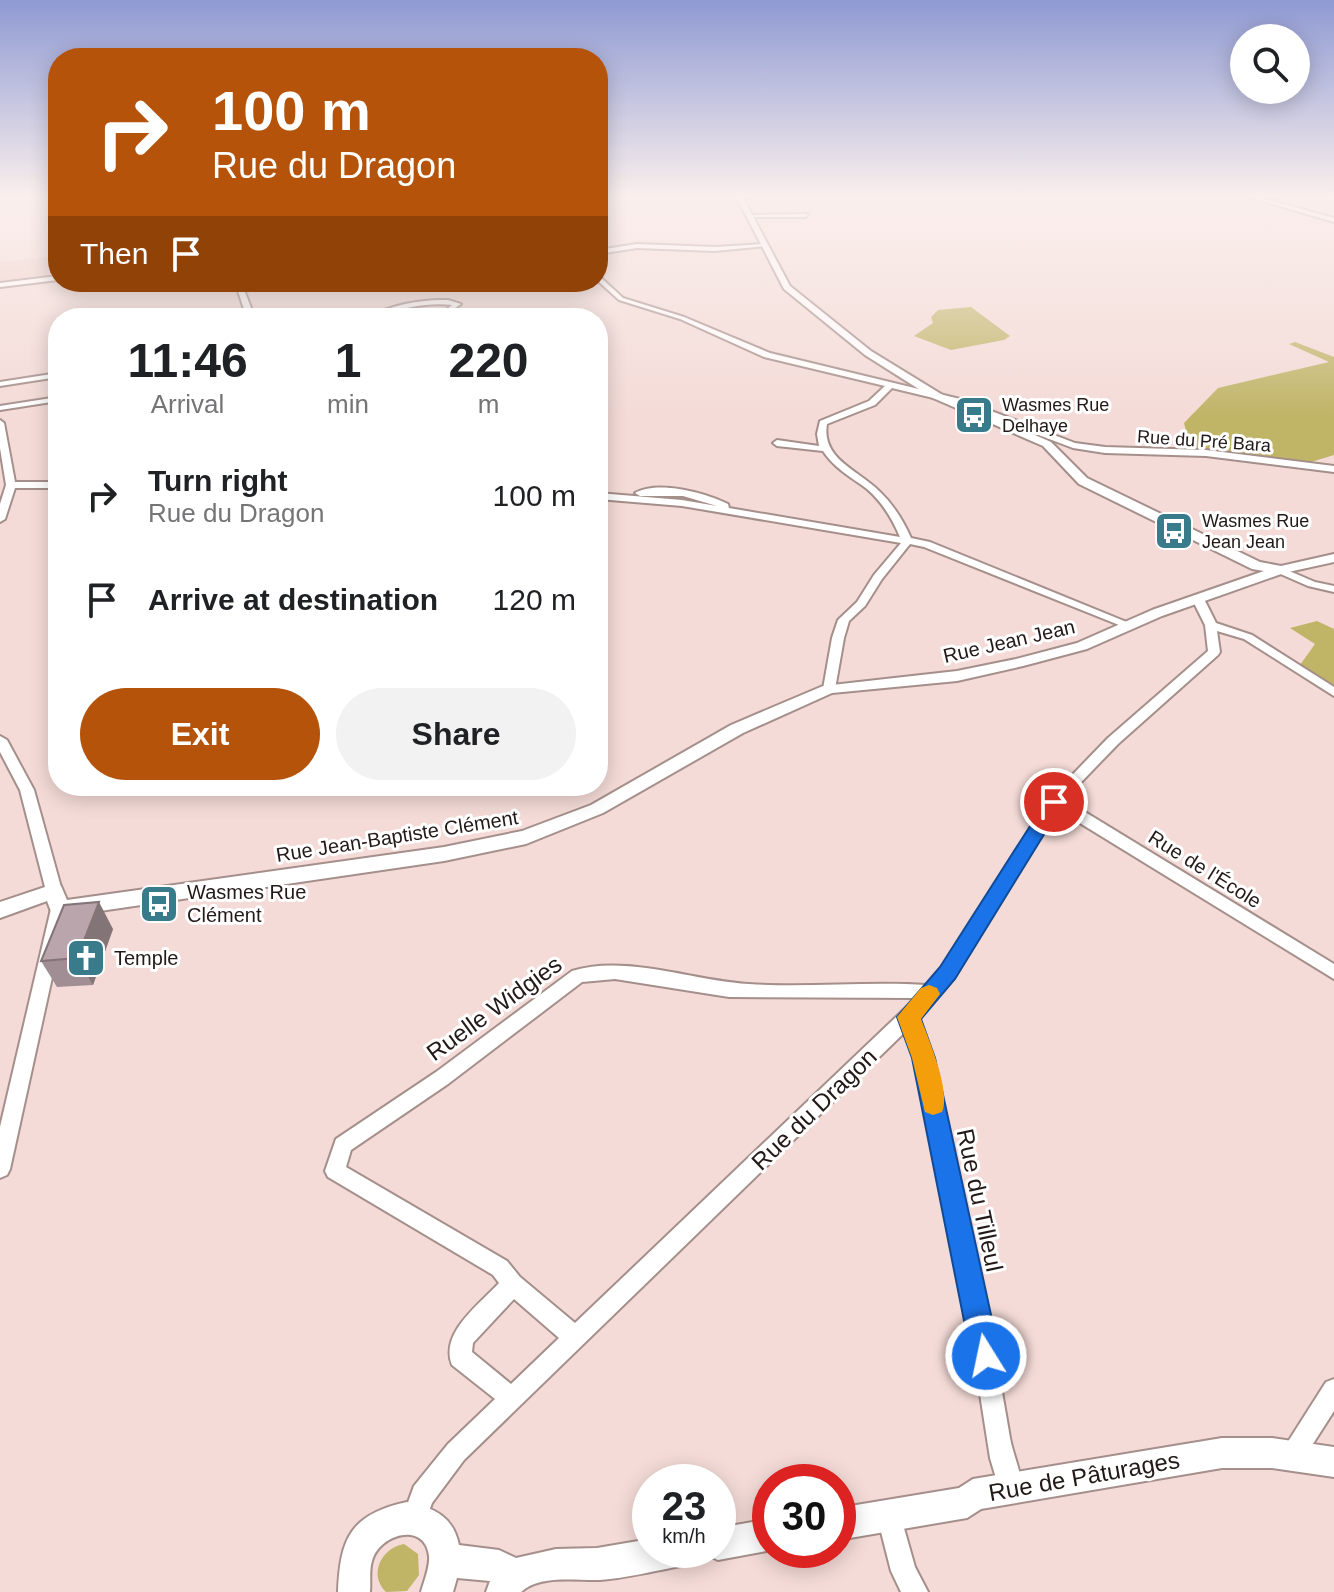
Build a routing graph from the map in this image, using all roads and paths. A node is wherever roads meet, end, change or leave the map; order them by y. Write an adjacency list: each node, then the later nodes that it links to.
1 (777, 268): 11 (street)
2 (48, 279): 3 (street)
3 (0, 285)
4 (608, 287): 10 (street, Rue du Pré Bara)
5 (404, 308): 6 (street)
6 (452, 308)
7 (0, 377): 9 (street)
8 (48, 377): 9 (street)
9 (0, 384)
10 (890, 385): 11 (street, Rue du Pré Bara); 16 (street)
11 (937, 396): 17 (street, Rue du Pré Bara); 24 (street)
12 (48, 401): 13 (street)
13 (0, 408)
14 (0, 423): 18 (street)
15 (777, 443): 16 (street)
16 (825, 449): 22 (street)
17 (1334, 469)
18 (11, 485): 19 (street); 21 (street)
19 (48, 485)
20 (608, 497): 22 (street)
21 (0, 519)
22 (907, 542): 27 (street); 29 (street)
23 (1334, 558): 24 (street, Rue Jean Jean)
24 (1280, 570): 25 (street); 26 (street, Rue Jean Jean)
25 (1334, 589)
26 (1198, 599): 27 (street, Rue Jean Jean); 28 (street)
27 (1128, 625): 29 (street, Rue Jean Jean)
28 (1211, 625): 30 (street); 32 (street, Rue du Dragon)
29 (829, 689): 33 (street, Rue Jean-Baptiste Clément)
30 (1334, 692)
31 (0, 740): 33 (street)
32 (1054, 802): 35 (street, Rue de l'École); 36 (street, Rue du Dragon)
33 (57, 900): 34 (street, Rue Jean-Baptiste Clément); 38 (street)
34 (0, 910)
35 (1334, 972)
36 (931, 992): 37 (street, Rue du Dragon); 39 (street, Ruelle Widgies)
37 (909, 1017): 40 (street, Rue du Dragon); 45 (street, Rue du Tilleul)
38 (0, 1169)
39 (513, 1284): 40 (street, Ruelle Widgies); 42 (street)
40 (575, 1337): 42 (street, Rue du Dragon)
41 (1334, 1390): 43 (street)
42 (511, 1398): 46 (street, Rue du Dragon)
43 (1292, 1456): 44 (street, Rue de Pâturages); 45 (street, Rue de Pâturages)
44 (1334, 1462)
45 (1012, 1489): 47 (street, Rue de Pâturages)
46 (415, 1516): 50 (street); 52 (street)
47 (889, 1516): 48 (street, Rue de Pâturages); 54 (street)
48 (856, 1521)
49 (632, 1558): 51 (street)
50 (445, 1560): 51 (street); 53 (street)
51 (508, 1584)
52 (354, 1592)
53 (437, 1592)
54 (915, 1592)

